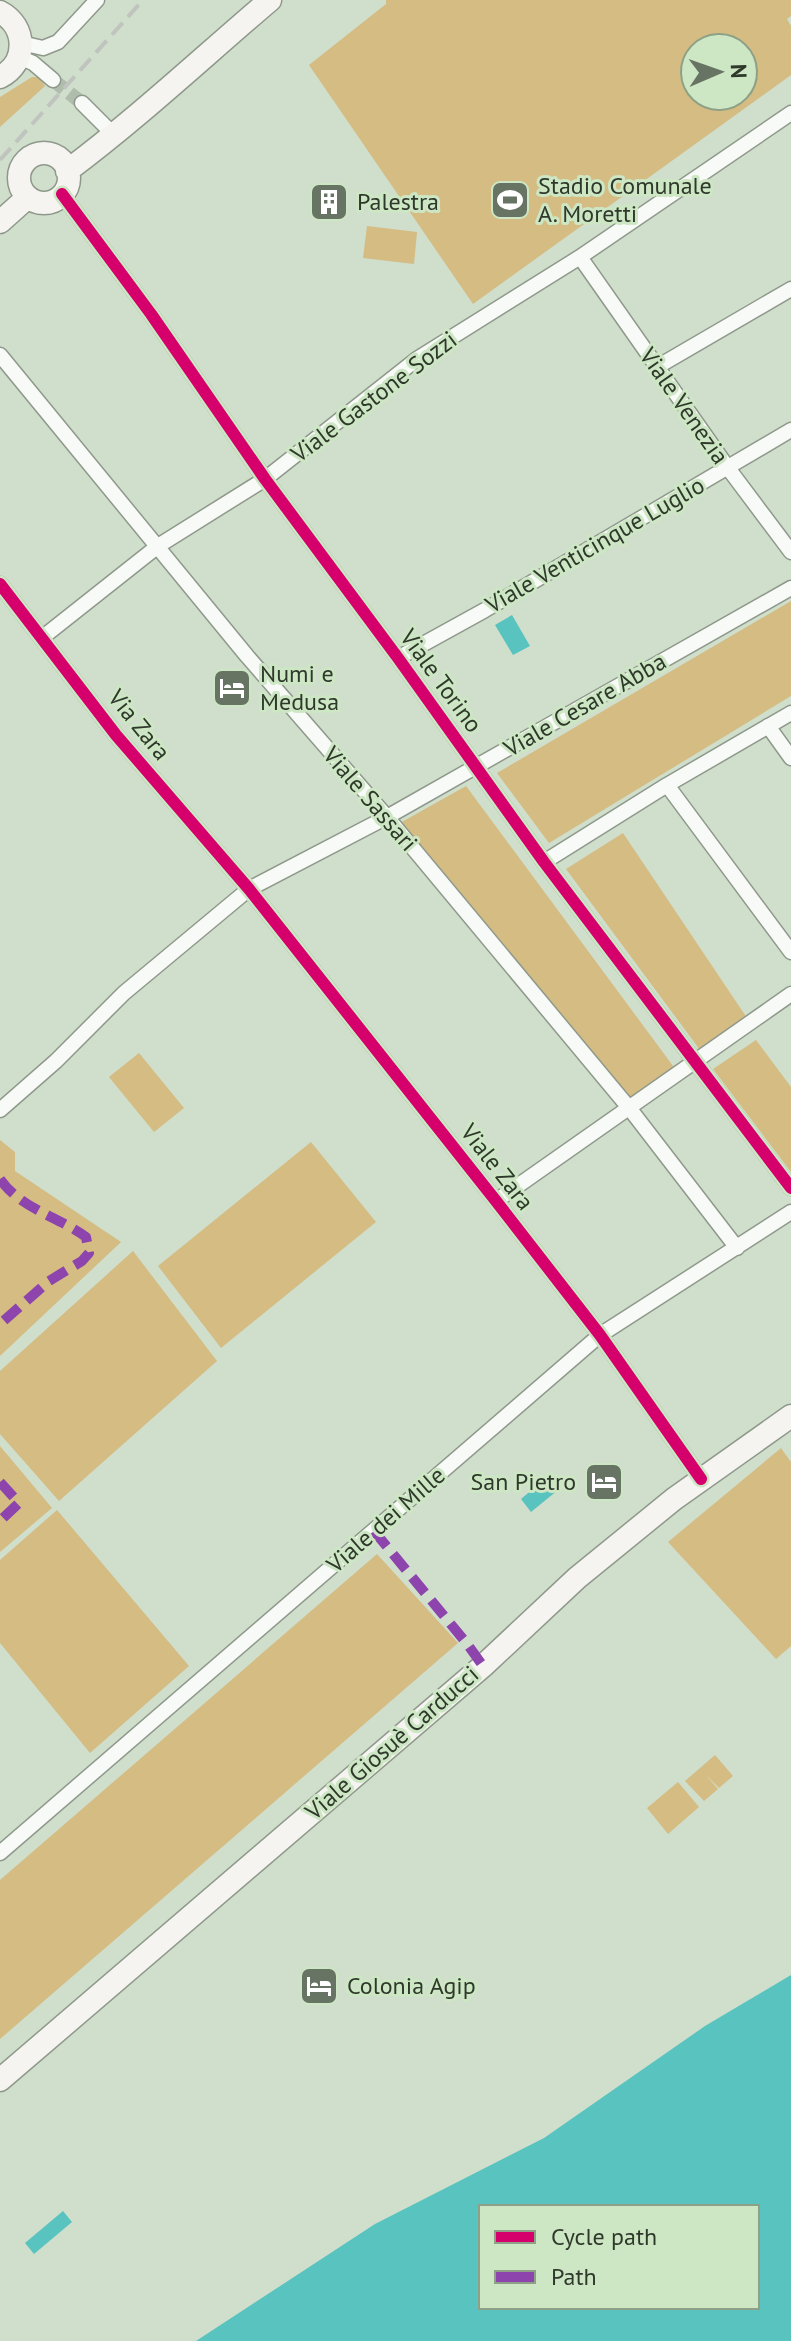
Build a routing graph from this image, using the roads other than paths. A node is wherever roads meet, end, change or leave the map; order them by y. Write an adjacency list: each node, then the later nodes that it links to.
1 (97, 0): 4 (street)
2 (270, 0): 7 (street)
3 (0, 12): 4 (street)
4 (20, 50): 5 (street); 6 (street)
5 (0, 77)
6 (53, 80)
7 (170, 85): 10 (street); 11 (street)
8 (82, 103): 10 (street)
9 (791, 113): 15 (street, Viale Gastone Sozzi)
10 (107, 128): 11 (street)
11 (64, 166): 12 (street); 13 (street)
12 (62, 194): 13 (street); 21 (street, Viale Torino)
13 (28, 197): 14 (street)
14 (0, 222)
15 (580, 257): 18 (street, Viale Venezia); 21 (street, Viale Gastone Sozzi)
16 (791, 289): 18 (street)
17 (0, 355): 22 (street, Viale Sassari)
18 (657, 367): 20 (street, Viale Venezia)
19 (791, 430): 20 (street, Viale Venticinque Luglio)
20 (728, 468): 23 (street, Viale Venezia); 27 (street, Viale Venticinque Luglio)
21 (265, 479): 22 (street, Viale Gastone Sozzi); 27 (street, Viale Torino)
22 (158, 546): 26 (street, Viale Gastone Sozzi); 33 (street, Viale Sassari)
23 (791, 552)
24 (0, 584): 26 (street, Via Zara)
25 (791, 588): 31 (street, Viale Cesare Abba)
26 (43, 637): 35 (street, Via Zara)
27 (398, 658): 31 (street, Viale Torino)
28 (791, 713): 29 (street)
29 (768, 726): 30 (street); 32 (street)
30 (791, 758)
31 (476, 767): 33 (street, Viale Cesare Abba); 34 (street, Viale Torino)
32 (667, 785): 34 (street); 36 (street)
33 (387, 817): 35 (street, Viale Cesare Abba); 39 (street, Viale Sassari)
34 (544, 862): 38 (street, Viale Torino)
35 (249, 889): 40 (street, Viale Cesare Abba); 42 (street, Viale Zara)
36 (791, 952)
37 (791, 994): 38 (street)
38 (696, 1062): 39 (street); 41 (street, Viale Torino)
39 (630, 1109): 42 (street); 44 (street, Viale Sassari)
40 (0, 1110)
41 (791, 1188)
42 (496, 1201): 45 (street, Viale Zara)
43 (791, 1212): 44 (street, Viale dei Mille)
44 (737, 1248): 45 (street, Viale dei Mille)
45 (600, 1335): 47 (street, Viale Zara); 48 (street, Viale dei Mille)
46 (791, 1416): 47 (street, Viale Giosuè Carducci)
47 (701, 1479): 49 (street, Viale Giosuè Carducci)
48 (0, 1853)
49 (0, 2080)

